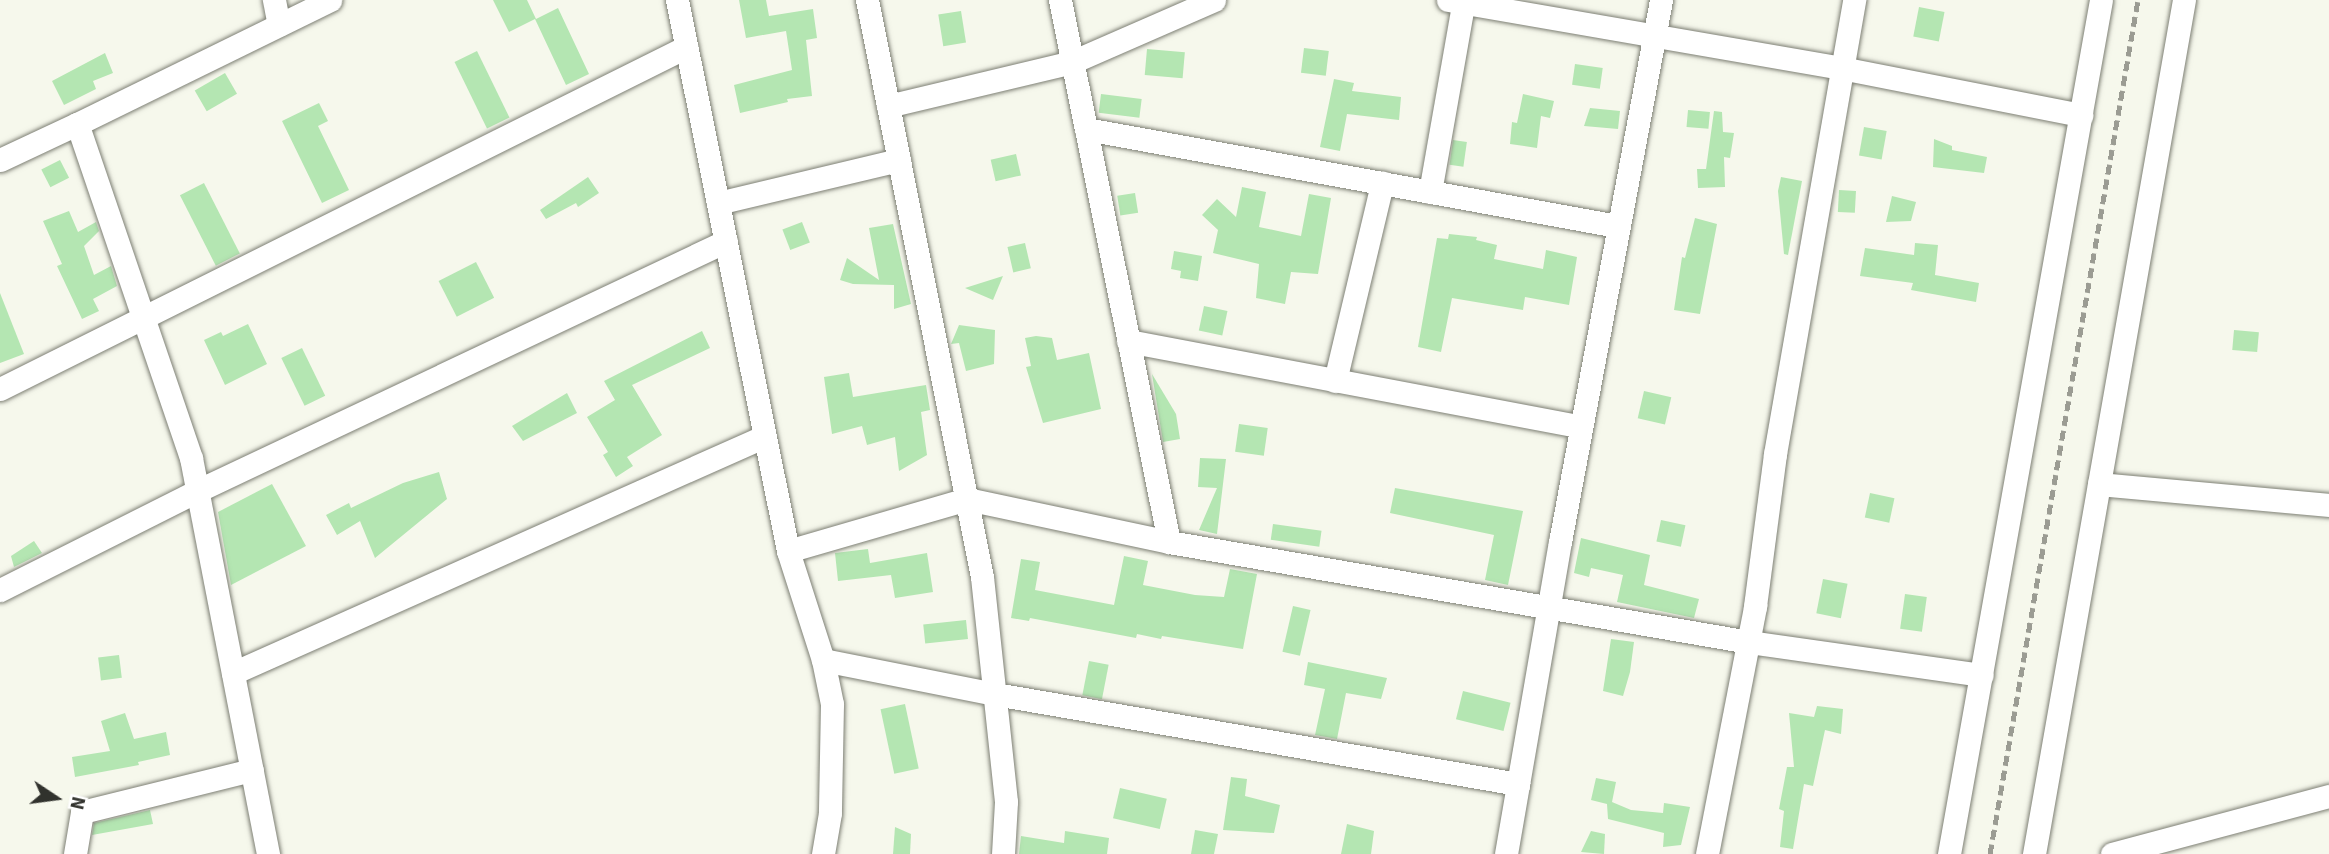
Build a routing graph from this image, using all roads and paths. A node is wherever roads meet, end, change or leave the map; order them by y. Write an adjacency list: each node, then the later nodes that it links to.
1 (274, 0): 12 (street)
2 (330, 0): 12 (street)
3 (677, 0): 14 (street)
4 (867, 0): 17 (street)
5 (1060, 0): 15 (street)
6 (1214, 0): 15 (street)
7 (1661, 0): 13 (street)
8 (1854, 0): 16 (street)
9 (2101, 0): 18 (street)
10 (2184, 0): 34 (street)
11 (1459, 1): 13 (street); 24 (street)
12 (279, 25): 19 (street)
13 (1653, 37): 16 (street); 26 (street)
14 (686, 47): 25 (street); 28 (street)
15 (1072, 62): 17 (street); 20 (street)
16 (1841, 68): 18 (street); 42 (street)
17 (888, 106): 22 (street)
18 (2081, 115): 45 (street)
19 (77, 124): 21 (street); 28 (street)
20 (1086, 129): 23 (street); 29 (street)
21 (0, 160)
22 (899, 160): 25 (street); 36 (street)
23 (1382, 183): 24 (street); 30 (street)
24 (1430, 192): 26 (street)
25 (718, 203): 27 (street)
26 (1617, 226): 32 (street)
27 (726, 241): 33 (street); 35 (street)
28 (143, 317): 31 (street); 35 (street)
29 (1128, 341): 30 (street); 38 (street)
30 (1335, 381): 32 (street)
31 (0, 389)
32 (1581, 427): 41 (street)
33 (765, 436): 39 (street); 44 (street)
34 (2099, 484): 37 (street); 57 (street)
35 (197, 491): 40 (street); 44 (street)
36 (967, 499): 38 (street); 39 (street); 46 (street)
37 (2329, 505)
38 (1169, 542): 41 (street)
39 (788, 551): 43 (street)
40 (0, 590)
41 (1549, 606): 42 (street); 48 (street)
42 (1749, 642): 45 (street); 55 (street)
43 (822, 660): 46 (street); 52 (street)
44 (233, 673): 47 (street)
45 (1982, 675): 56 (street)
46 (995, 694): 48 (street); 53 (street)
47 (252, 770): 50 (street); 51 (street)
48 (1518, 784): 54 (street)
49 (2329, 796): 58 (street)
50 (75, 854)
51 (268, 854)
52 (823, 854)
53 (1003, 854)
54 (1506, 854)
55 (1707, 854)
56 (1949, 854)
57 (2034, 854)
58 (2112, 854)

